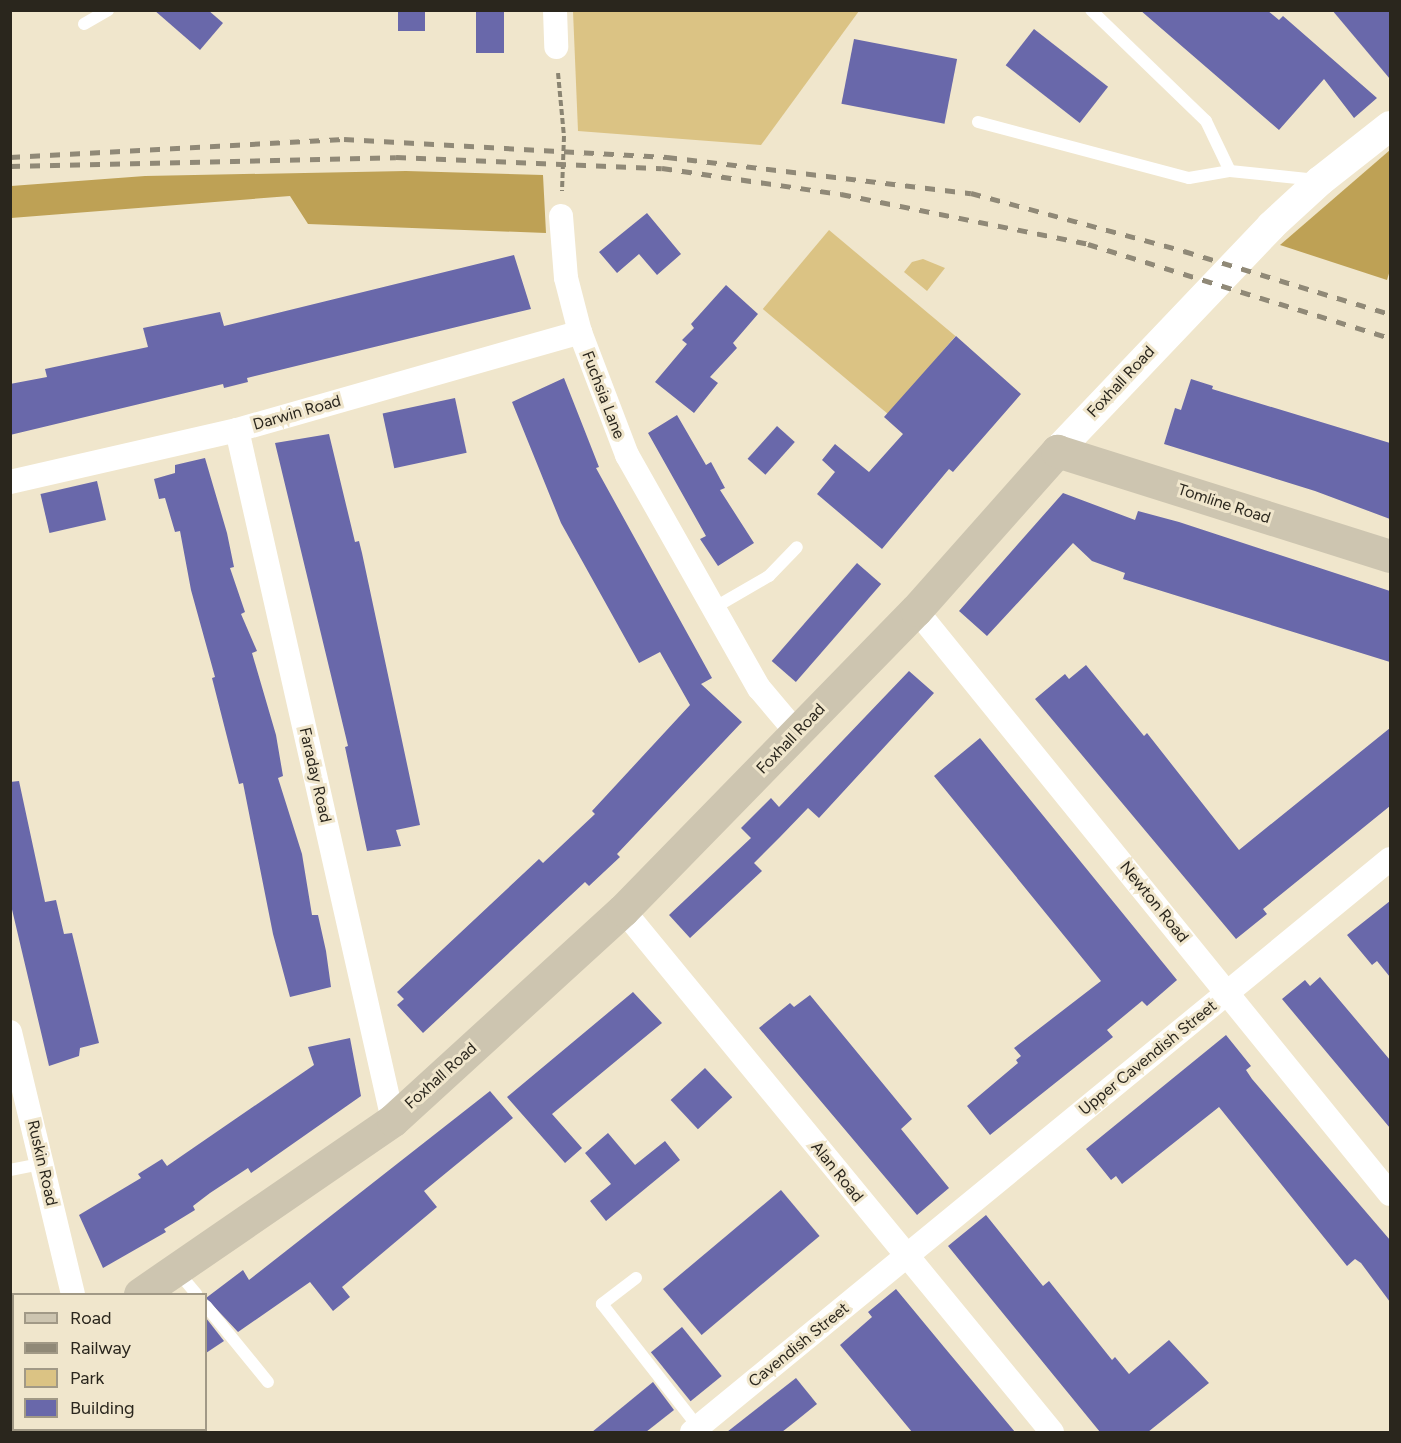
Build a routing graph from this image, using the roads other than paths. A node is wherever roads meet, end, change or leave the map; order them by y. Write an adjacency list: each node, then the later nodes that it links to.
1 (108, 10): 4 (lane)
2 (555, 10): 5 (street)
3 (1091, 10): 8 (lane)
4 (84, 24)
5 (556, 47)
6 (978, 122): 8 (lane)
7 (1390, 126): 9 (street, Foxhall Road)
8 (1230, 171): 9 (lane)
9 (1320, 181): 13 (street, Foxhall Road)
10 (561, 216): 11 (street, Fuchsia Lane)
11 (580, 333): 12 (street, Darwin Road); 17 (street, Fuchsia Lane)
12 (237, 430): 14 (street, Darwin Road); 24 (street, Faraday Road)
13 (1057, 451): 16 (main road, Tomline Road); 18 (main road, Foxhall Road)
14 (10, 482)
15 (797, 547): 17 (lane)
16 (1390, 556)
17 (711, 610): 19 (street, Fuchsia Lane)
18 (916, 610): 19 (main road, Foxhall Road); 22 (street, Newton Road)
19 (796, 732): 21 (main road, Foxhall Road)
20 (1390, 859): 22 (street, Upper Cavendish Street)
21 (623, 910): 24 (main road, Foxhall Road); 28 (street, Alan Road)
22 (1228, 992): 27 (street, Newton Road); 28 (street, Upper Cavendish Street)
23 (10, 1032): 25 (street, Ruskin Road)
24 (393, 1120): 29 (main road, Foxhall Road)
25 (42, 1164): 26 (lane); 31 (street, Ruskin Road)
26 (10, 1170)
27 (1390, 1194)
28 (906, 1257): 36 (street, Cavendish Street); 37 (street, Alan Road)
29 (176, 1270): 32 (main road, Foxhall Road); 33 (lane)
30 (636, 1278): 36 (lane)
31 (73, 1293)
32 (142, 1293)
33 (195, 1293)
34 (207, 1307): 35 (lane)
35 (268, 1382)
36 (695, 1430)
37 (1052, 1432)

